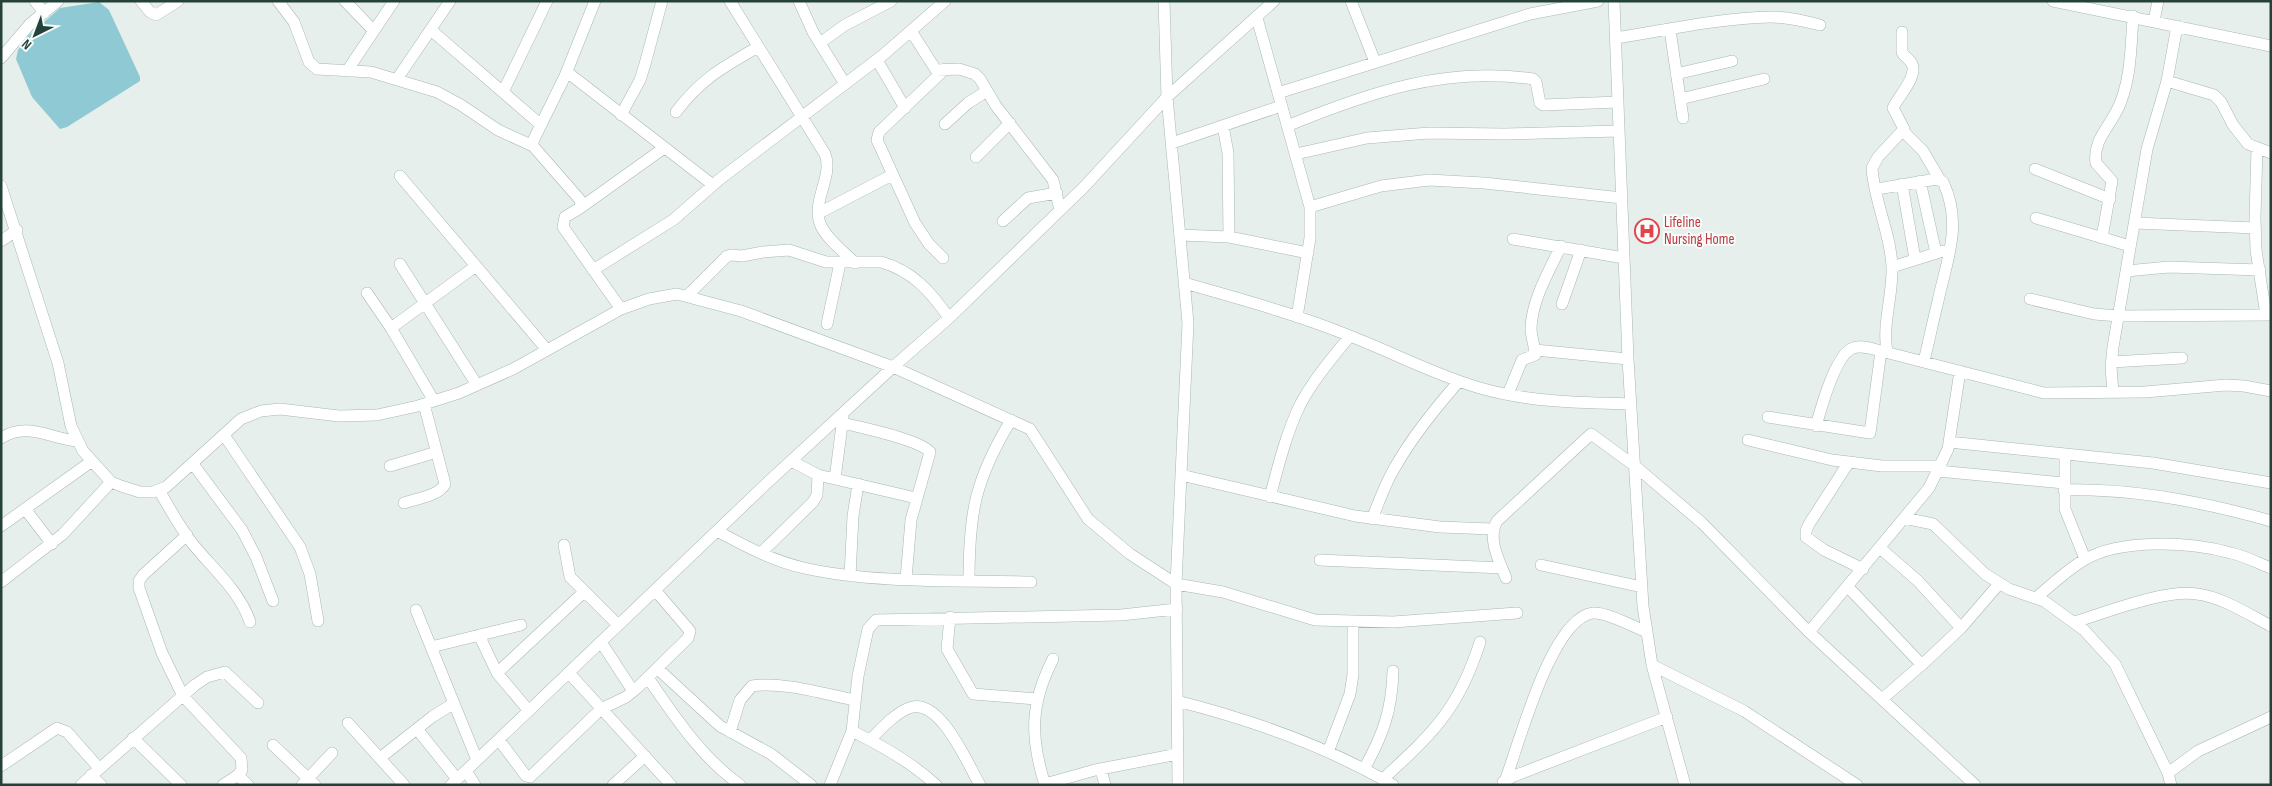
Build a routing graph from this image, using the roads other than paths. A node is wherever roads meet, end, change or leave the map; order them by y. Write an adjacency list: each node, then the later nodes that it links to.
1 (35, 1): 23 (street)
2 (58, 1): 23 (street)
3 (141, 1): 4 (street)
4 (178, 1)
5 (278, 1): 43 (street)
6 (345, 1): 31 (street)
7 (394, 1): 31 (street)
8 (450, 1): 29 (street)
9 (547, 1): 51 (street)
10 (595, 1): 44 (street)
11 (662, 1): 59 (street)
12 (730, 1): 37 (street)
13 (799, 1): 35 (street)
14 (891, 1): 35 (street)
15 (945, 1): 32 (street)
16 (1164, 1): 53 (street)
17 (1274, 1): 25 (street)
18 (1598, 1): 40 (street)
19 (1614, 1): 34 (street)
20 (2053, 1): 24 (street)
21 (2158, 1): 26 (street)
22 (1356, 3): 40 (street)
23 (44, 13): 38 (street)
24 (2133, 16): 26 (street); 87 (street)
25 (1257, 18): 52 (street); 53 (street)
26 (2154, 21): 28 (street)
27 (1820, 25): 30 (street)
28 (2177, 26): 36 (street); 48 (street)
29 (430, 30): 46 (street); 51 (street)
30 (1670, 30): 34 (street); 45 (street)
31 (374, 31): 43 (street)
32 (911, 31): 39 (street); 42 (street)
33 (1902, 32): 67 (street)
34 (1616, 38): 55 (street)
35 (820, 43): 49 (street)
36 (2271, 46)
37 (758, 47): 58 (street); 60 (street)
38 (1, 58)
39 (877, 60): 49 (street); 57 (street)
40 (1375, 62): 52 (street)
41 (1732, 62): 45 (street)
42 (945, 69): 50 (street); 57 (street)
43 (347, 71): 46 (street)
44 (567, 72): 59 (street); 64 (street)
45 (1676, 74): 54 (street)
46 (397, 80): 70 (street)
47 (1764, 80): 54 (street)
48 (2167, 81): 72 (street); 95 (street)
49 (845, 84): 60 (street)
50 (987, 91): 62 (street); 63 (street)
51 (503, 92): 64 (street)
52 (1278, 93): 56 (street)
53 (1167, 97): 69 (street); 91 (street)
54 (1680, 98): 61 (street)
55 (1618, 102): 66 (street); 68 (street)
56 (1281, 106): 65 (street); 66 (street)
57 (905, 108): 77 (street)
58 (676, 112)
59 (621, 115): 71 (street)
60 (802, 117): 82 (street); 92 (street)
61 (1683, 118)
62 (1010, 123): 75 (street); 85 (street)
63 (945, 124)
64 (541, 125): 70 (street)
65 (1223, 126): 69 (street); 99 (street)
66 (1287, 126): 74 (street)
67 (1903, 130): 79 (street); 84 (street)
68 (1619, 132): 74 (street); 86 (street)
69 (1172, 143): 98 (street)
70 (533, 146): 90 (street)
71 (664, 148): 82 (street); 90 (street)
72 (2257, 149): 73 (street); 96 (street)
73 (2271, 153)
74 (1296, 154): 89 (street)
75 (976, 157)
76 (2035, 169): 87 (street)
77 (892, 175): 92 (street); 109 (street)
78 (400, 176): 115 (street)
79 (1940, 180): 80 (street); 105 (street)
80 (1920, 181): 81 (street); 108 (street)
81 (1902, 184): 84 (street); 111 (street)
82 (713, 185): 117 (street)
83 (1, 186): 88 (street)
84 (1877, 189): 116 (street)
85 (1056, 193): 91 (street); 94 (street)
86 (1622, 198): 89 (street); 110 (street)
87 (2110, 199): 100 (street)
88 (4, 204): 97 (street)
89 (1310, 207): 107 (street)
90 (580, 208): 117 (street)
91 (1060, 210): 130 (street)
92 (819, 213): 113 (street)
93 (2036, 218): 100 (street)
94 (1003, 221)
95 (2135, 223): 96 (street); 104 (street)
96 (2256, 228): 118 (street)
97 (17, 230): 102 (street); 157 (street)
98 (1180, 235): 99 (street); 120 (street)
99 (1229, 237): 107 (street)
100 (2102, 238): 104 (street)
101 (1513, 239): 103 (street)
102 (1, 241)
103 (1561, 246): 106 (street); 135 (street)
104 (2130, 246): 119 (street)
105 (1952, 248): 108 (street); 139 (street)
106 (1581, 250): 110 (street); 125 (street)
107 (1308, 253): 129 (street)
108 (1936, 253): 111 (street)
109 (943, 258)
110 (1624, 258): 137 (street)
111 (1915, 259): 116 (street)
112 (840, 263): 113 (street); 122 (street); 131 (street)
113 (855, 263): 130 (street)
114 (400, 264): 124 (street)
115 (476, 266): 124 (street); 134 (street)
116 (1892, 267): 136 (street)
117 (593, 270): 126 (street)
118 (2260, 270): 119 (street); 127 (street)
119 (2126, 271): 128 (street)
120 (1184, 283): 129 (street); 169 (street)
121 (367, 293): 132 (street)
122 (687, 296): 126 (street); 141 (street)
123 (2030, 299): 128 (street)
124 (425, 303): 132 (street); 144 (street)
125 (1562, 304)
126 (621, 309): 134 (street)
127 (2269, 315): 128 (street)
128 (2119, 316): 140 (street)
129 (1297, 317): 133 (street)
130 (949, 318): 141 (street)
131 (827, 324)
132 (391, 328): 148 (street)
133 (1350, 336): 143 (street); 176 (street)
134 (547, 350): 144 (street)
135 (1535, 350): 137 (street); 147 (street)
136 (1884, 352): 139 (street); 153 (street); 153 (street)
137 (1628, 358): 149 (street)
138 (2182, 358): 140 (street)
139 (1924, 361): 142 (street)
140 (2112, 362): 146 (street)
141 (893, 367): 151 (street); 152 (street)
142 (1960, 372): 146 (street); 158 (street)
143 (1458, 381): 147 (street); 180 (street)
144 (477, 385): 148 (street)
145 (2271, 391): 146 (street)
146 (2113, 393)
147 (1508, 394): 149 (street)
148 (429, 403): 155 (street); 159 (street)
149 (1631, 404): 166 (street)
150 (1768, 417): 153 (street)
151 (843, 418): 162 (street); 170 (street); 177 (street)
152 (1011, 420): 198 (street); 201 (street)
153 (1816, 426)
154 (3, 434): 157 (street)
155 (224, 435): 164 (street); 213 (street)
156 (1748, 440): 163 (street)
157 (78, 441): 161 (street)
158 (1949, 442): 160 (street); 167 (street)
159 (437, 452): 165 (street); 178 (street)
160 (2065, 454): 172 (street); 174 (street)
161 (92, 461): 171 (street); 179 (street)
162 (791, 461): 168 (street); 185 (street)
163 (1849, 462): 167 (street); 195 (street)
164 (193, 464): 175 (street); 208 (street)
165 (390, 466)
166 (1635, 466): 184 (street); 203 (street); 222 (street)
167 (1940, 468): 174 (street); 181 (street)
168 (818, 475): 170 (street); 190 (street)
169 (1181, 475): 176 (street); 201 (street)
170 (835, 479): 173 (street)
171 (111, 482): 175 (street); 187 (street)
172 (2271, 483)
173 (858, 484): 177 (street); 196 (street)
174 (2064, 486): 182 (street); 191 (street)
175 (159, 490): 186 (street)
176 (1270, 497): 180 (street)
177 (916, 498): 197 (street)
178 (404, 503)
179 (25, 509): 183 (street); 187 (street)
180 (1372, 518): 184 (street)
181 (1904, 518): 189 (street); 202 (street)
182 (2271, 521)
183 (1, 526)
184 (1492, 529): 192 (street)
185 (717, 532): 190 (street); 205 (street)
186 (187, 535): 215 (street); 236 (street)
187 (52, 544): 199 (street)
188 (564, 545): 206 (street)
189 (1880, 548): 195 (street); 220 (street)
190 (761, 553): 196 (street)
191 (2085, 559): 194 (street); 207 (street)
192 (1320, 560)
193 (1541, 565): 203 (street)
194 (2271, 568)
195 (1863, 570): 204 (street)
196 (850, 576): 197 (street)
197 (906, 579): 198 (street)
198 (969, 581): 200 (street)
199 (1, 582)
200 (1031, 582)
201 (1176, 584): 209 (street); 214 (street)
202 (1999, 584): 207 (street); 220 (street)
203 (1642, 587): 221 (street)
204 (1848, 587): 222 (street); 229 (street)
205 (655, 590): 218 (street); 230 (street)
206 (584, 592): 218 (street); 232 (street)
207 (2036, 598): 216 (street)
208 (273, 601)
209 (1176, 609): 212 (street); 240 (street)
210 (416, 610): 226 (street)
211 (1516, 613): 214 (street)
212 (950, 617): 237 (street); 239 (street)
213 (318, 621)
214 (1353, 621): 255 (street)
215 (250, 622)
216 (2074, 622): 219 (street); 267 (street)
217 (521, 625): 223 (street)
218 (618, 625): 224 (street)
219 (2271, 626)
220 (1961, 628): 229 (street)
221 (1647, 632): 228 (street); 271 (street)
222 (1809, 632): 238 (street)
223 (479, 635): 226 (street); 232 (street)
224 (601, 642): 233 (street); 235 (street)
225 (1480, 642): 268 (street)
226 (431, 647): 242 (street)
227 (1053, 659): 237 (street)
228 (1652, 665): 246 (street); 289 (street)
229 (1922, 665): 238 (street)
230 (658, 669): 234 (street); 250 (street)
231 (1393, 671): 263 (street)
232 (497, 673): 244 (street)
233 (569, 673): 243 (street); 244 (street)
234 (648, 678): 235 (street); 281 (street)
235 (633, 691): 243 (street)
236 (183, 696): 241 (street); 251 (street); 265 (street)
237 (1037, 699): 270 (street)
238 (1882, 699): 290 (street)
239 (854, 700): 249 (street); 250 (street)
240 (1177, 701): 255 (street); 257 (street)
241 (258, 702)
242 (454, 703): 248 (street); 260 (street)
243 (602, 709): 252 (street); 258 (street)
244 (529, 711): 252 (street)
245 (2271, 717): 267 (street)
246 (1667, 718): 271 (street); 288 (street)
247 (348, 723): 259 (street)
248 (416, 729): 259 (street); 266 (street)
249 (852, 731): 253 (street); 283 (street)
250 (730, 732): 282 (street)
251 (133, 738): 264 (street); 274 (street)
252 (498, 740): 260 (street)
253 (870, 740): 284 (street); 285 (street)
254 (273, 745): 269 (street)
255 (1328, 752): 263 (street)
256 (332, 753): 269 (street)
257 (1178, 754): 262 (street); 287 (street)
258 (645, 756): 279 (street); 280 (street)
259 (380, 758): 277 (street)
260 (478, 760): 266 (street)
261 (1, 766): 264 (street)
262 (1101, 769): 270 (street); 286 (street)
263 (1364, 769): 268 (street)
264 (95, 772): 272 (street); 273 (street)
265 (238, 775): 275 (street); 276 (street)
266 (458, 778): 278 (street)
267 (2170, 779)
268 (1388, 782)
269 (308, 783)
270 (1045, 784)
271 (1503, 784)
272 (81, 785)
273 (101, 785)
274 (181, 785)
275 (223, 785)
276 (248, 785)
277 (404, 785)
278 (475, 785)
279 (613, 785)
280 (671, 785)
281 (740, 785)
282 (811, 785)
283 (830, 785)
284 (936, 785)
285 (980, 785)
286 (1105, 785)
287 (1178, 785)
288 (1686, 785)
289 (1858, 785)
290 (1975, 785)

